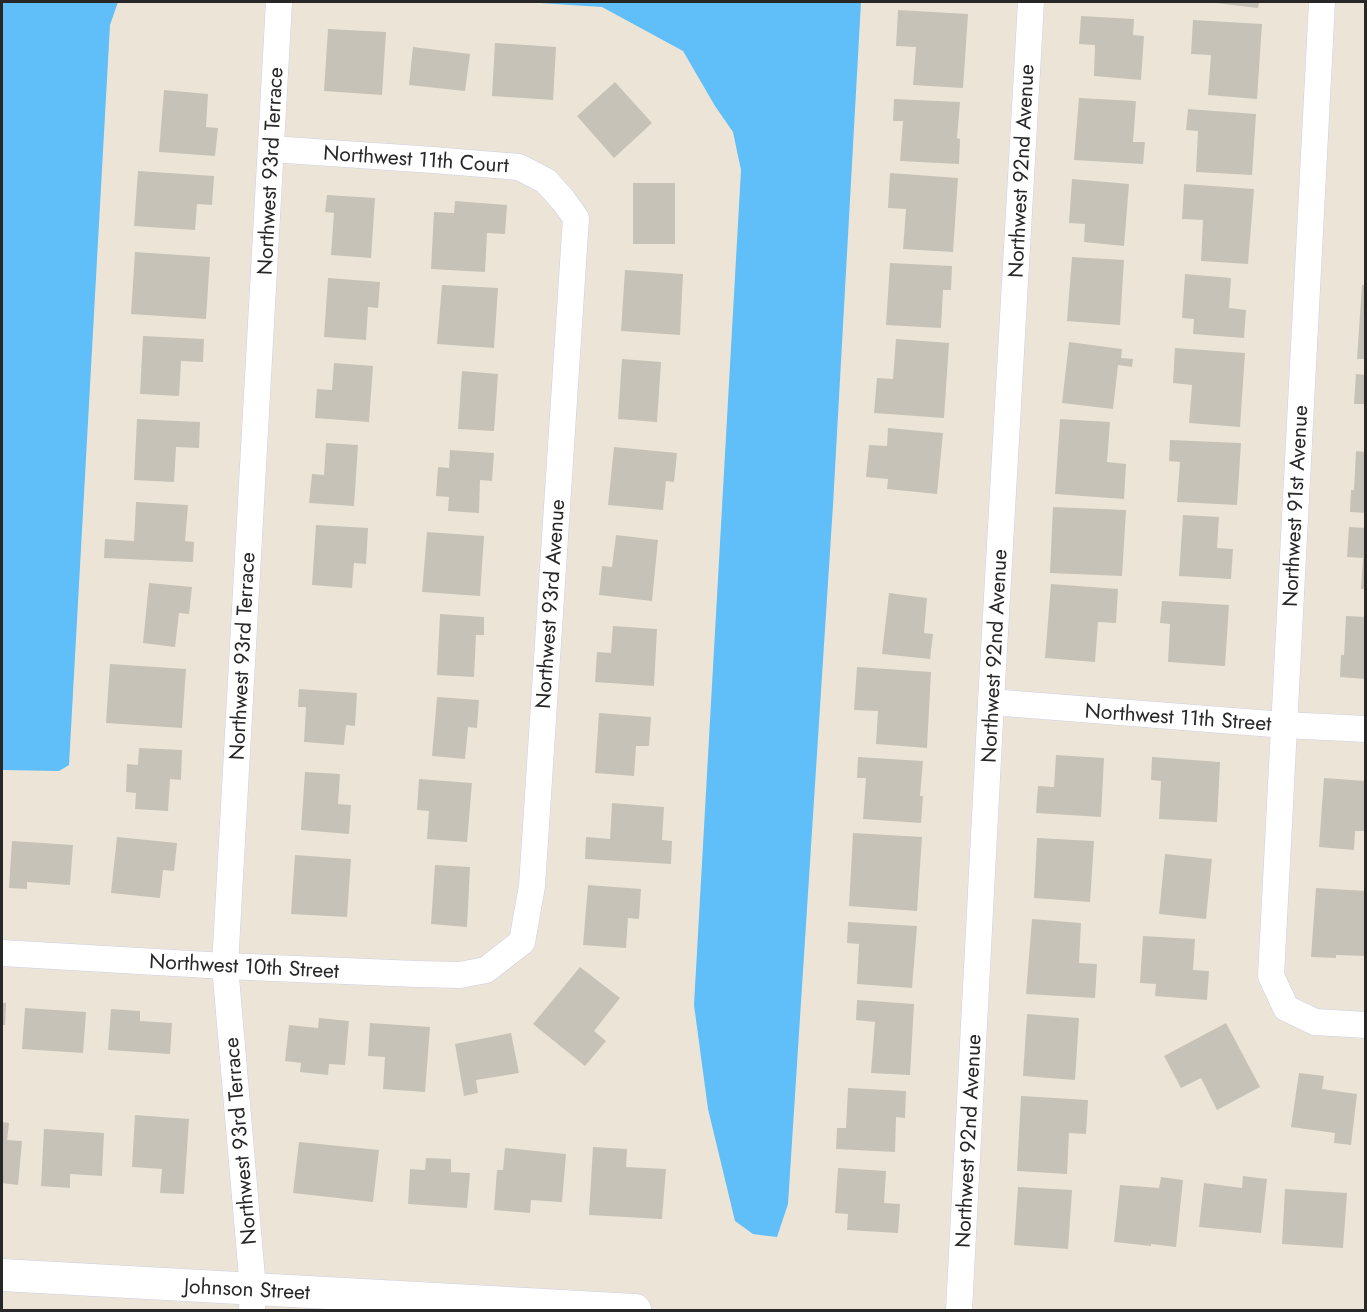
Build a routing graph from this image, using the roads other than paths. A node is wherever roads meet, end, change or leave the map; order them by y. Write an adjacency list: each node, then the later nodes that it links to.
1 (279, 2): 4 (street, Northwest 93rd Terrace)
2 (1031, 2): 6 (street, Northwest 92nd Avenue)
3 (1322, 2): 7 (street, Northwest 91st Avenue)
4 (271, 149): 5 (street, Northwest 11th Court); 10 (street, Northwest 93rd Terrace)
5 (576, 218): 11 (street, Northwest 93rd Avenue)
6 (991, 702): 7 (street, Northwest 11th Street); 16 (street, Northwest 92nd Avenue)
7 (1284, 725): 8 (street, Northwest 11th Street); 12 (street, Northwest 91st Avenue)
8 (1365, 729)
9 (2, 953): 10 (street, Northwest 10th Street)
10 (225, 966): 11 (street, Northwest 10th Street); 14 (street, Northwest 93rd Terrace)
11 (486, 970)
12 (1365, 1025)
13 (2, 1275): 14 (street, Johnson Street)
14 (253, 1300): 15 (street, Johnson Street)
15 (635, 1311)
16 (959, 1311)

